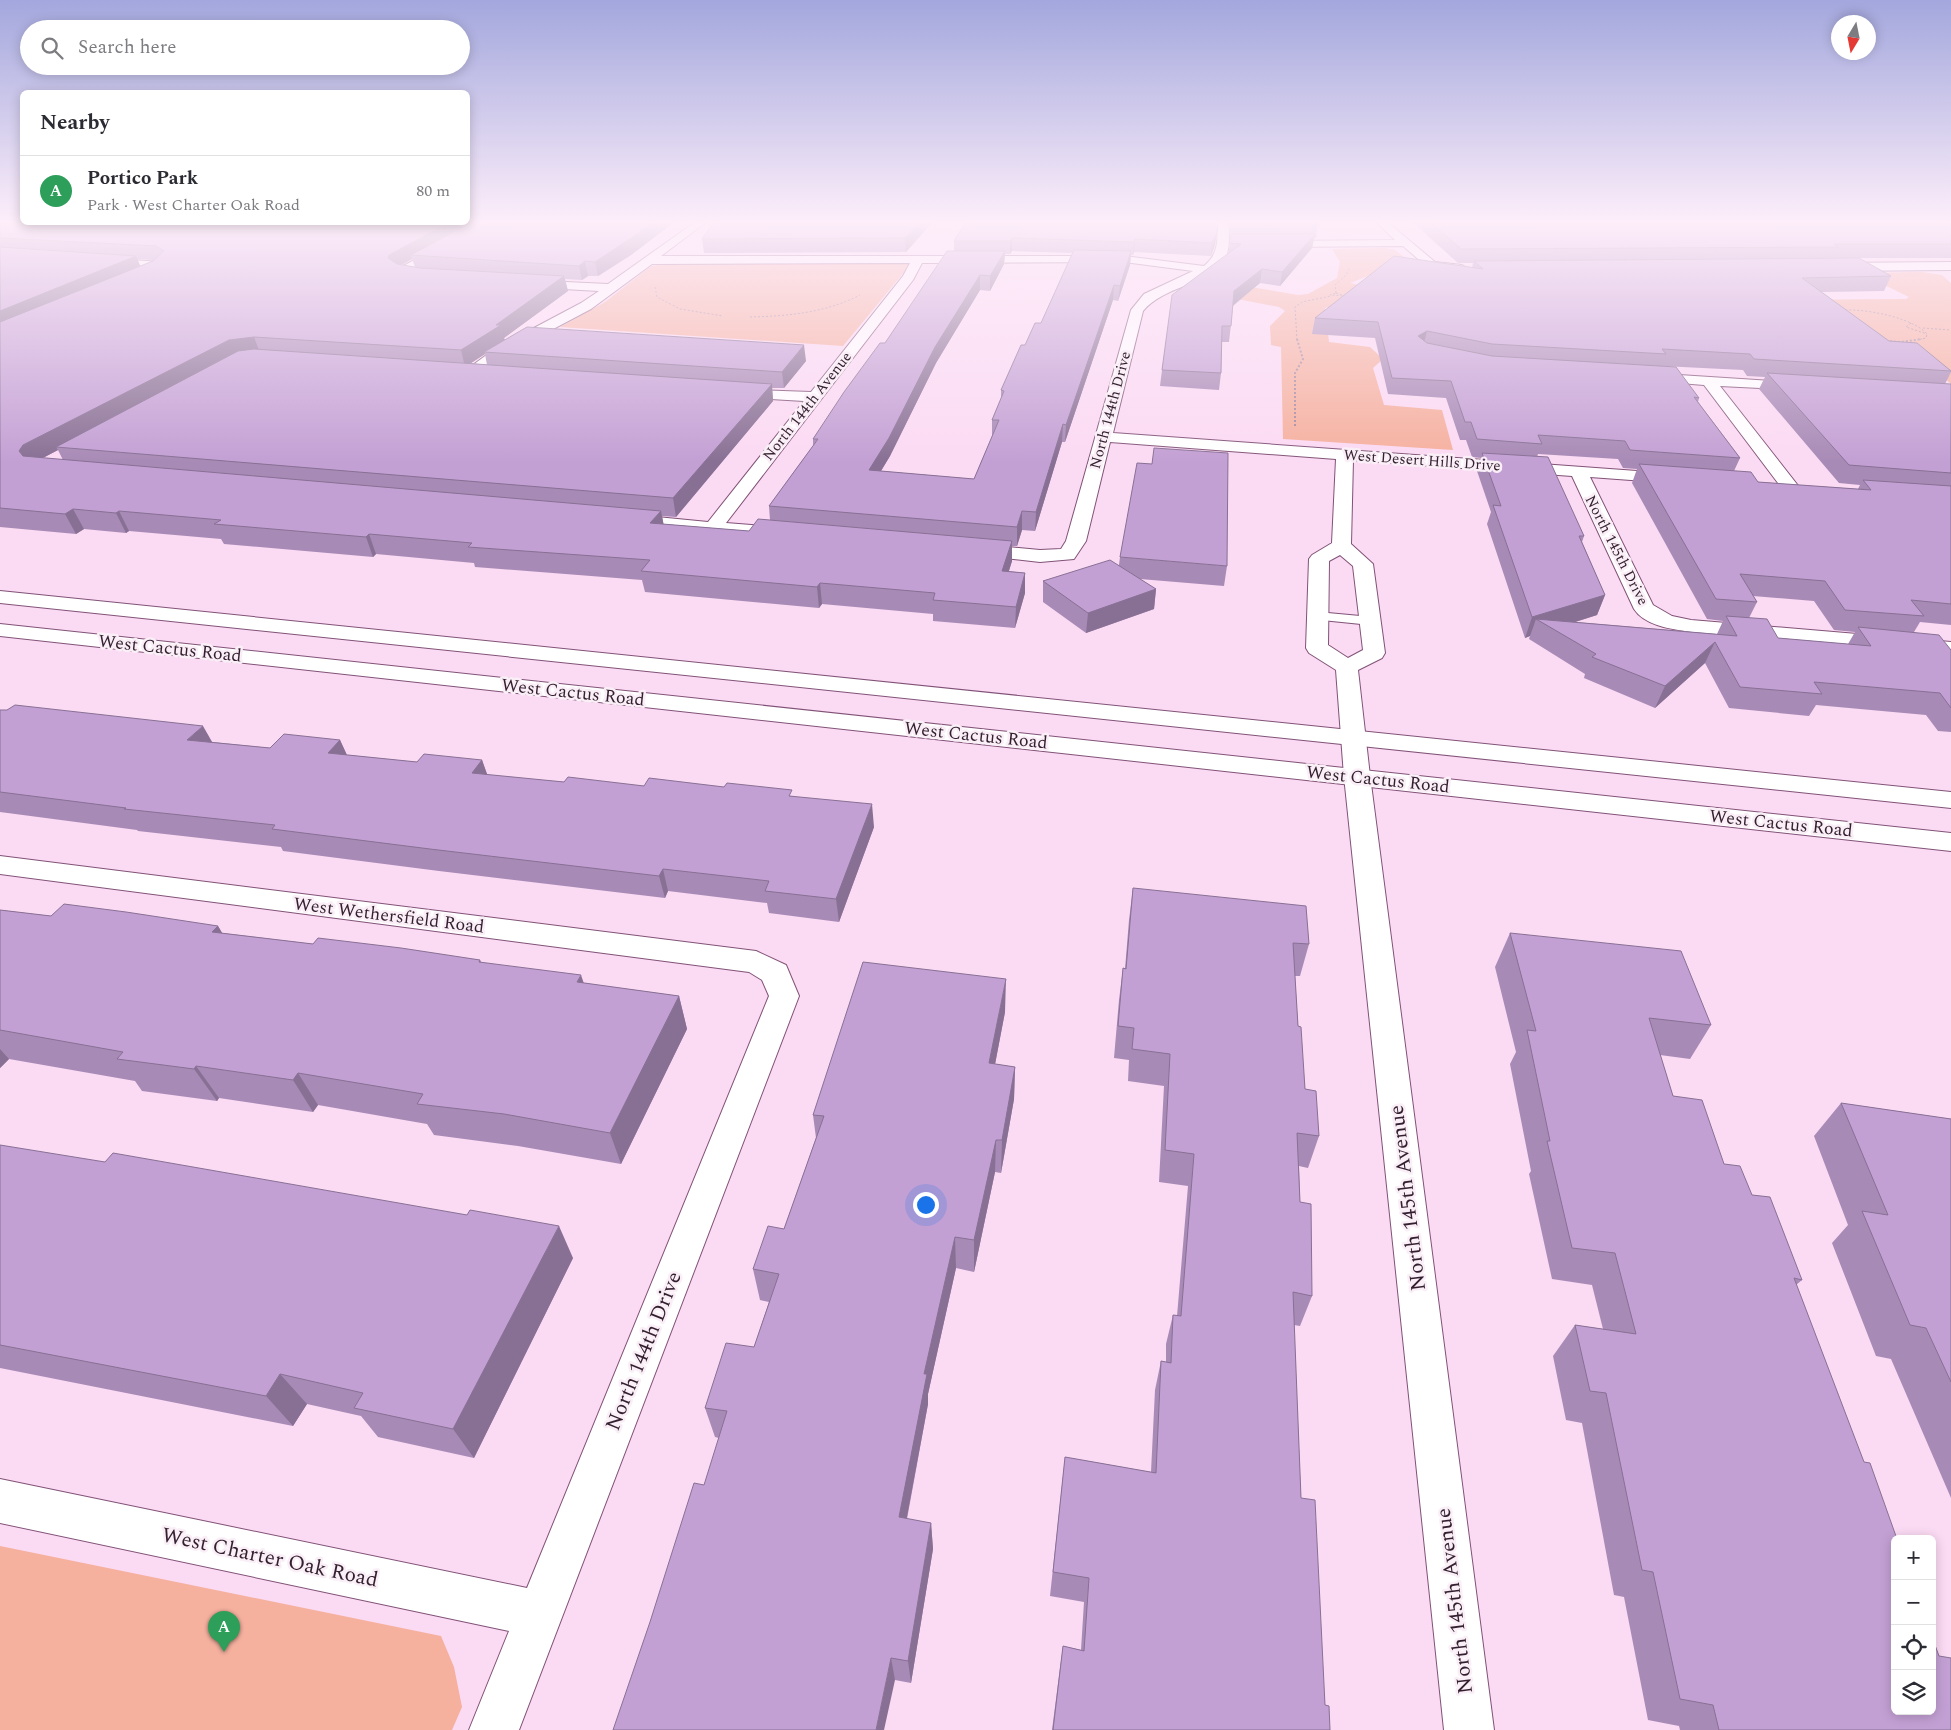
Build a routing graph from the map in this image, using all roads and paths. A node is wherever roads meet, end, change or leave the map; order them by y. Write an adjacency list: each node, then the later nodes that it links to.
1 (594, 301): 18 (street)
2 (662, 301): 7 (path)
3 (844, 301): 8 (path)
4 (890, 301): 24 (street, North 144th Avenue)
5 (1145, 301): 26 (street, North 144th Drive)
6 (1308, 301): 25 (path)
7 (723, 316)
8 (750, 317)
9 (1813, 318): 10 (path); 11 (path); 14 (path)
10 (1822, 319)
11 (1912, 323): 12 (path); 16 (path)
12 (1923, 328): 15 (path); 16 (path)
13 (1838, 329): 14 (path)
14 (1828, 330): 16 (path)
15 (1951, 330)
16 (1927, 334)
17 (450, 372): 18 (street)
18 (469, 373): 19 (street)
19 (489, 374)
20 (1631, 376): 21 (street)
21 (1708, 380): 22 (street); 31 (street)
22 (1815, 387)
23 (724, 391): 24 (street)
24 (814, 397): 34 (street, North 144th Avenue)
25 (1296, 431)
26 (1103, 437): 27 (street, West Desert Hills Drive); 37 (street, North 144th Drive)
27 (1345, 455): 28 (street, West Desert Hills Drive); 36 (street)
28 (1578, 471): 29 (street, West Desert Hills Drive); 42 (street, North 145th Drive)
29 (1693, 480)
30 (1770, 486): 31 (street)
31 (1790, 487): 32 (street)
32 (1809, 488)
33 (604, 518): 34 (street)
34 (713, 528): 35 (street)
35 (802, 535)
36 (1341, 546): 39 (street); 40 (street)
37 (960, 549)
38 (0, 597): 44 (street, West Cactus Road)
39 (1317, 616): 40 (lane); 43 (street)
40 (1370, 621): 43 (street)
41 (0, 630): 45 (street, West Cactus Road)
42 (1951, 649)
43 (1347, 667): 44 (street, North 145th Avenue)
44 (1354, 739): 45 (street, North 145th Avenue); 46 (street, West Cactus Road)
45 (1357, 776): 47 (street, West Cactus Road); 53 (street, North 145th Avenue)
46 (1951, 800)
47 (1951, 842)
48 (0, 865): 49 (street, West Wethersfield Road)
49 (775, 973): 51 (street, North 144th Drive)
50 (0, 1501): 51 (street, West Charter Oak Road)
51 (540, 1614): 52 (street, North 144th Drive)
52 (494, 1730)
53 (1469, 1730)

